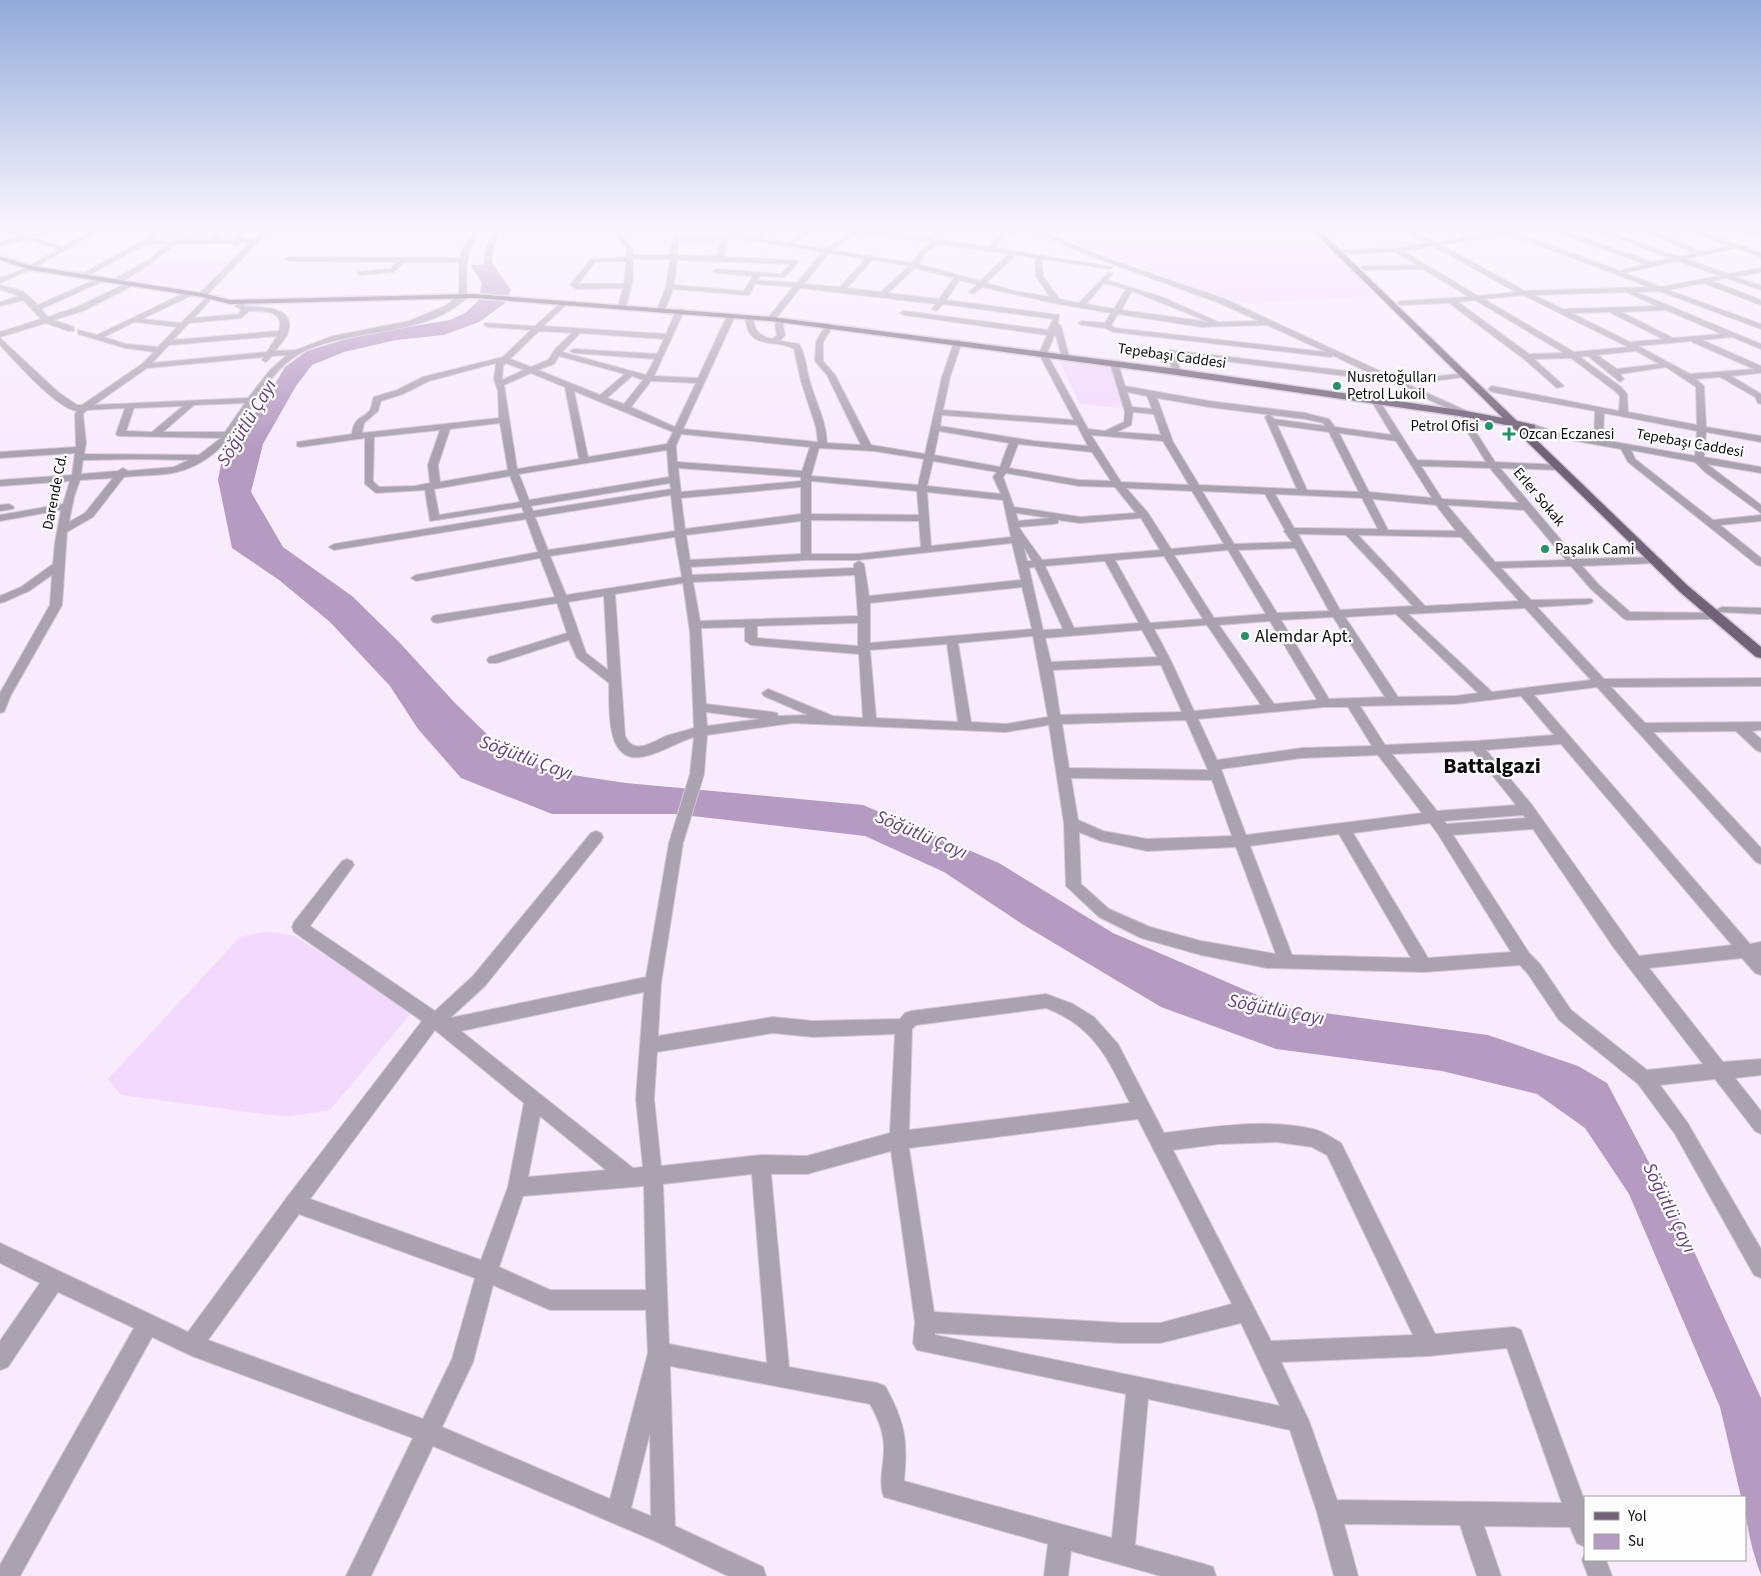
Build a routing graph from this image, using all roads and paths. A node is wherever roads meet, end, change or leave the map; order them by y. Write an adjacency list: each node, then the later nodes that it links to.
1 (12, 301): 32 (street)
2 (29, 301): 38 (street)
3 (54, 301): 38 (street)
4 (99, 301): 54 (street)
5 (173, 301): 55 (street)
6 (202, 301): 57 (street)
7 (223, 301): 36 (main road, Tepebaşı Caddesi)
8 (377, 301): 36 (main road, Tepebaşı Caddesi)
9 (459, 301): 86 (street)
10 (533, 301): 30 (main road, Tepebaşı Caddesi)
11 (623, 301): 37 (street)
12 (665, 301): 41 (street)
13 (786, 301): 51 (street)
14 (903, 301): 31 (street)
15 (1058, 301): 33 (street); 52 (street)
16 (1085, 301): 33 (street)
17 (1123, 301): 45 (street)
18 (1148, 301): 34 (street)
19 (1164, 301): 53 (street)
20 (1221, 301): 40 (street)
21 (1392, 301): 105 (main road)
22 (1452, 301): 23 (street); 29 (street); 94 (street)
23 (1456, 301)
24 (1483, 301): 89 (street)
25 (1540, 301): 44 (street)
26 (1652, 301): 39 (street)
27 (1693, 301): 35 (street)
28 (1696, 301): 62 (street)
29 (1402, 302): 117 (main road)
30 (563, 303): 37 (main road, Tepebaşı Caddesi); 65 (street)
31 (941, 303): 49 (street); 52 (street)
32 (0, 304)
33 (1081, 305): 45 (street)
34 (1146, 305)
35 (1704, 305): 46 (street); 62 (street)
36 (244, 306): 57 (street); 69 (street)
37 (622, 307): 41 (main road, Tepebaşı Caddesi)
38 (37, 308): 54 (street)
39 (1669, 308): 42 (street); 46 (street)
40 (1239, 309): 53 (street); 59 (street)
41 (661, 310): 43 (main road, Tepebaşı Caddesi)
42 (1611, 310): 44 (street); 79 (street)
43 (680, 311): 48 (main road, Tepebaşı Caddesi); 75 (street)
44 (1561, 311): 81 (street)
45 (1117, 312): 61 (street); 64 (street)
46 (1677, 312): 73 (street)
47 (904, 313): 49 (street)
48 (732, 316): 50 (main road, Tepebaşı Caddesi); 110 (street)
49 (931, 316): 70 (street)
50 (749, 317): 51 (main road, Tepebaşı Caddesi); 78 (street)
51 (771, 319): 56 (main road, Tepebaşı Caddesi)
52 (1056, 319): 70 (street)
53 (1207, 319): 61 (street)
54 (46, 320): 66 (street); 72 (street)
55 (133, 320): 57 (street); 74 (street)
56 (782, 320): 63 (main road, Tepebaşı Caddesi); 78 (street)
57 (184, 323): 82 (street)
58 (1082, 323): 64 (street)
59 (1267, 323): 71 (street); 92 (street)
60 (488, 325): 65 (street)
61 (1220, 325): 71 (street)
62 (1761, 325)
63 (829, 326): 80 (main road, Tepebaşı Caddesi); 158 (street)
64 (1107, 326): 71 (street)
65 (538, 328): 68 (street); 95 (street)
66 (71, 329)
67 (81, 332): 74 (street)
68 (578, 332): 75 (street); 85 (street)
69 (284, 333): 82 (street); 90 (street)
70 (1055, 334): 87 (street); 91 (street)
71 (1232, 334): 92 (street)
72 (0, 335)
73 (1734, 335): 76 (street); 83 (street)
74 (98, 337): 82 (street)
75 (669, 337): 93 (street)
76 (1692, 339): 79 (street); 100 (street)
77 (0, 340): 125 (street)
78 (775, 340): 156 (street)
79 (1673, 340): 81 (street)
80 (958, 342): 87 (main road, Tepebaşı Caddesi); 130 (street)
81 (1629, 344): 84 (street)
82 (164, 347): 98 (street)
83 (1761, 347)
84 (1637, 348): 88 (street); 97 (street)
85 (558, 351): 93 (street); 99 (street); 103 (street)
86 (296, 352): 90 (street); 109 (street)
87 (1043, 354): 91 (main road, Tepebaşı Caddesi); 138 (street)
88 (1591, 354): 89 (street); 102 (street)
89 (1573, 355): 94 (street); 115 (street)
90 (269, 356): 98 (street); 109 (street)
91 (1065, 356): 96 (main road, Tepebaşı Caddesi)
92 (1340, 356): 106 (street)
93 (658, 357): 108 (street)
94 (1527, 357): 114 (street)
95 (503, 359): 99 (street); 112 (street); 149 (street)
96 (1114, 363): 101 (main road, Tepebaşı Caddesi); 116 (street)
97 (1666, 365): 102 (street); 107 (street)
98 (145, 366): 125 (street)
99 (532, 370): 112 (street); 113 (street)
100 (1761, 370): 104 (street)
101 (1177, 372): 106 (street); 122 (main road, Tepebaşı Caddesi)
102 (1616, 372): 115 (street)
103 (630, 373): 108 (street); 119 (street)
104 (1721, 374): 107 (street); 120 (street)
105 (1465, 375): 111 (street); 136 (main road)
106 (1389, 377): 111 (street)
107 (1689, 377): 141 (street)
108 (647, 378): 110 (street); 126 (street)
109 (263, 379): 121 (street)
110 (701, 382): 142 (street)
111 (1398, 382): 132 (street)
112 (500, 384): 134 (street)
113 (569, 385): 119 (street); 166 (street)
114 (1560, 386)
115 (1616, 387): 133 (street)
116 (1121, 388): 118 (street); 127 (street)
117 (1492, 389): 128 (street); 139 (main road)
118 (1151, 394): 129 (street); 131 (street)
119 (602, 398): 126 (street)
120 (1761, 399)
121 (252, 400): 123 (street); 147 (street)
122 (1376, 402): 132 (main road, Tepebaşı Caddesi); 152 (street)
123 (191, 403): 124 (street); 145 (street)
124 (130, 406): 125 (street); 145 (street)
125 (84, 408): 161 (street, Darende Cd.)
126 (625, 408): 142 (street)
127 (1128, 409): 131 (street); 144 (street)
128 (1600, 409): 133 (street); 154 (street)
129 (1266, 411): 135 (street); 143 (street)
130 (939, 412): 138 (street); 140 (street)
131 (1158, 412): 150 (street)
132 (1466, 414): 136 (main road, Tepebaşı Caddesi); 170 (street, Erler Sokak)
133 (1623, 414): 141 (street)
134 (504, 420): 137 (street); 174 (street)
135 (1271, 421): 143 (street); 185 (street)
136 (1516, 424): 139 (main road, Tepebaşı Caddesi); 171 (main road)
137 (446, 426): 148 (street); 181 (street)
138 (1082, 427): 144 (street); 160 (street)
139 (1532, 427): 154 (street, Tepebaşı Caddesi); 239 (main road)
140 (936, 428): 153 (street); 164 (street)
141 (1702, 429): 151 (street); 167 (street)
142 (678, 431): 156 (street); 157 (street)
143 (1333, 431): 152 (street); 187 (street)
144 (1107, 433): 150 (street)
145 (155, 434): 146 (street)
146 (174, 435): 147 (street); 163 (street)
147 (229, 435): 165 (street)
148 (370, 435): 149 (street); 181 (street)
149 (357, 436): 155 (street)
150 (1166, 438): 182 (street)
151 (1761, 438)
152 (1399, 439): 168 (street)
153 (1015, 440): 160 (street); 172 (street)
154 (1598, 442): 159 (street, Tepebaşı Caddesi)
155 (300, 444)
156 (819, 445): 158 (street); 177 (street)
157 (672, 446): 166 (street); 169 (street)
158 (867, 447): 164 (street)
159 (1625, 447): 167 (street, Tepebaşı Caddesi); 201 (street)
160 (1094, 448): 180 (street)
161 (79, 454): 162 (street); 163 (street); 176 (street, Darende Cd.)
162 (0, 455)
163 (147, 456): 165 (street); 175 (street)
164 (931, 456): 172 (street); 183 (street)
165 (200, 458): 175 (street)
166 (584, 460): 174 (street)
167 (1698, 460): 173 (street, Tepebaşı Caddesi); 193 (street)
168 (1414, 463): 170 (street); 188 (street)
169 (673, 465): 177 (street); 178 (street)
170 (1493, 466): 171 (street); 192 (street, Erler Sokak)
171 (1559, 467): 218 (main road)
172 (1004, 469): 180 (street); 190 (street)
173 (1761, 470)
174 (513, 471): 181 (street); 189 (street)
175 (118, 474): 176 (street); 202 (street)
176 (76, 477): 179 (street); 191 (street, Darende Cd.)
177 (806, 478): 183 (street); 186 (street); 196 (street)
178 (674, 479): 186 (street); 189 (street)
179 (0, 483)
180 (1118, 485): 182 (street); 195 (street)
181 (432, 486): 189 (street)
182 (1196, 487): 184 (street); 211 (street)
183 (922, 488): 190 (street); 198 (street)
184 (1268, 490): 185 (street); 204 (street)
185 (1303, 492): 187 (street)
186 (676, 493): 194 (street); 205 (street)
187 (1365, 494): 188 (street); 207 (street)
188 (1439, 502): 192 (street); 208 (street)
189 (526, 503): 194 (street)
190 (1009, 503): 200 (street); 203 (street)
191 (68, 506): 197 (street); 202 (street, Darende Cd.)
192 (1528, 507): 222 (street, Erler Sokak)
193 (1761, 510)
194 (530, 514): 210 (street); 214 (street)
195 (1144, 515): 200 (street); 213 (street)
196 (806, 517): 198 (street); 205 (street); 215 (street)
197 (0, 518)
198 (923, 518): 212 (street)
199 (1761, 518): 201 (street)
200 (1080, 520): 203 (street)
201 (1711, 523): 219 (street)
202 (62, 531): 225 (street, Darende Cd.)
203 (1015, 532): 212 (street); 221 (street); 223 (street)
204 (1290, 532): 206 (street); 209 (street)
205 (680, 533): 214 (street); 220 (street)
206 (1350, 533): 207 (street); 236 (street)
207 (1385, 533): 208 (street)
208 (1464, 534): 224 (street)
209 (1297, 545): 211 (street); 240 (street)
210 (334, 547)
211 (1230, 547): 213 (street); 241 (street)
212 (926, 548): 216 (street)
213 (1168, 553): 217 (street); 244 (street)
214 (543, 554): 227 (street); 231 (street)
215 (806, 557): 216 (street); 220 (street)
216 (858, 557): 226 (street)
217 (1109, 558): 221 (street); 247 (street)
218 (1657, 560): 222 (street); 239 (main road)
219 (1761, 563)
220 (685, 564): 228 (street)
221 (1039, 564): 223 (street); 249 (street)
222 (1575, 564): 224 (street); 239 (street, Erler Sokak)
223 (1022, 565): 229 (street)
224 (1492, 565): 235 (street)
225 (58, 566): 232 (street); 269 (street, Darende Cd.)
226 (860, 571): 228 (street); 233 (street)
227 (416, 578)
228 (688, 579): 230 (street); 246 (street)
229 (1026, 583): 233 (street); 248 (street)
230 (609, 593): 231 (street); 258 (street)
231 (561, 598): 242 (street); 250 (street)
232 (0, 600)
233 (864, 600): 243 (street)
234 (1587, 601): 235 (street)
235 (1528, 604): 236 (street); 260 (street)
236 (1422, 610): 237 (street)
237 (1399, 611): 240 (street); 263 (street)
238 (1761, 611): 239 (street, Erler Sokak)
239 (1718, 613): 252 (main road); 254 (main road)
240 (1336, 614): 241 (street); 264 (street)
241 (1272, 617): 244 (street); 266 (street)
242 (437, 619)
243 (864, 619): 245 (street); 253 (street)
244 (1211, 622): 247 (street); 268 (street)
245 (751, 623): 246 (street); 253 (street)
246 (695, 625): 267 (street)
247 (1146, 627): 249 (street); 256 (street)
248 (1039, 632): 249 (street); 251 (street); 257 (street)
249 (1070, 632)
250 (573, 635): 255 (street); 258 (street)
251 (952, 640): 253 (street); 277 (street)
252 (1761, 642)
253 (864, 648): 274 (street)
254 (1761, 654)
255 (493, 660)
256 (1165, 661): 257 (street); 270 (street)
257 (1046, 666): 272 (street)
258 (615, 680): 279 (street)
259 (1761, 682): 260 (street)
260 (1599, 683): 261 (street); 278 (street)
261 (1524, 692): 263 (street); 280 (street)
262 (768, 694): 273 (street)
263 (1489, 696): 264 (street)
264 (1394, 701): 265 (street)
265 (1351, 702): 266 (street); 283 (street)
266 (1325, 703): 268 (street)
267 (699, 707): 271 (street); 279 (street)
268 (1270, 708): 270 (street)
269 (0, 709)
270 (1189, 716): 272 (street); 284 (street)
271 (792, 719): 273 (street); 279 (street)
272 (1053, 720): 277 (street); 285 (street)
273 (830, 721): 274 (street)
274 (870, 723): 277 (street)
275 (1739, 726): 276 (street); 278 (street); 282 (street)
276 (1761, 726)
277 (965, 727)
278 (1642, 728): 294 (street)
279 (701, 731): 302 (street)
280 (1564, 739): 281 (street); 296 (street)
281 (1476, 746): 283 (street); 286 (street)
282 (1761, 747)
283 (1381, 749): 284 (street); 287 (street)
284 (1215, 770): 285 (street); 293 (street)
285 (1063, 773): 288 (street)
286 (1527, 809): 287 (street); 289 (street)
287 (1433, 817): 290 (street); 291 (street)
288 (1071, 823): 293 (street); 298 (street)
289 (1537, 824): 291 (street); 299 (street)
290 (1342, 827): 293 (street); 300 (street)
291 (1443, 830): 297 (street)
292 (596, 837): 303 (street)
293 (1243, 842): 298 (street)
294 (1761, 858)
295 (347, 865): 303 (street)
296 (1754, 950): 299 (street); 301 (street)
297 (1523, 958): 300 (street); 308 (street)
298 (1286, 961): 300 (street)
299 (1635, 963): 307 (street)
300 (1424, 965)
301 (1761, 968)
302 (653, 983): 303 (street); 305 (street)
303 (438, 1023): 309 (street); 318 (street)
304 (904, 1026): 305 (street); 310 (street); 312 (street)
305 (649, 1045): 316 (street)
306 (1761, 1067): 307 (street)
307 (1718, 1070): 308 (street); 311 (street)
308 (1644, 1078): 320 (street)
309 (534, 1100): 315 (street); 317 (street)
310 (1142, 1110): 312 (street); 313 (street)
311 (1761, 1125)
312 (899, 1140): 314 (street); 325 (street)
313 (1160, 1143): 324 (street); 328 (street)
314 (761, 1164): 316 (street); 332 (street)
315 (628, 1176): 316 (street); 317 (street)
316 (653, 1176): 323 (street)
317 (517, 1187): 321 (street)
318 (295, 1203): 321 (street); 327 (street)
319 (0, 1253): 322 (street)
320 (1761, 1268)
321 (487, 1272): 323 (street); 335 (street)
322 (55, 1279): 326 (street); 331 (street)
323 (656, 1300): 330 (street)
324 (1246, 1311): 325 (street); 329 (street)
325 (925, 1322): 333 (street)
326 (148, 1324): 327 (street); 344 (street)
327 (192, 1345): 335 (street)
328 (1429, 1345): 329 (street); 339 (street)
329 (1266, 1352): 334 (street)
330 (659, 1353): 332 (street); 337 (street); 340 (street)
331 (0, 1359)
332 (779, 1376): 341 (street)
333 (1138, 1386): 334 (street); 342 (street)
334 (1298, 1421): 336 (street)
335 (427, 1432): 337 (street); 345 (street)
336 (1329, 1512): 338 (street); 349 (street)
337 (618, 1514): 340 (street)
338 (1468, 1514): 339 (street); 350 (street)
339 (1581, 1525)
340 (663, 1533): 346 (street)
341 (1060, 1535): 342 (street); 347 (street)
342 (1122, 1552): 348 (street)
343 (1594, 1561): 351 (street)
344 (7, 1576)
345 (358, 1576)
346 (754, 1576)
347 (1056, 1576)
348 (1204, 1576)
349 (1346, 1576)
350 (1489, 1576)
351 (1600, 1576)

